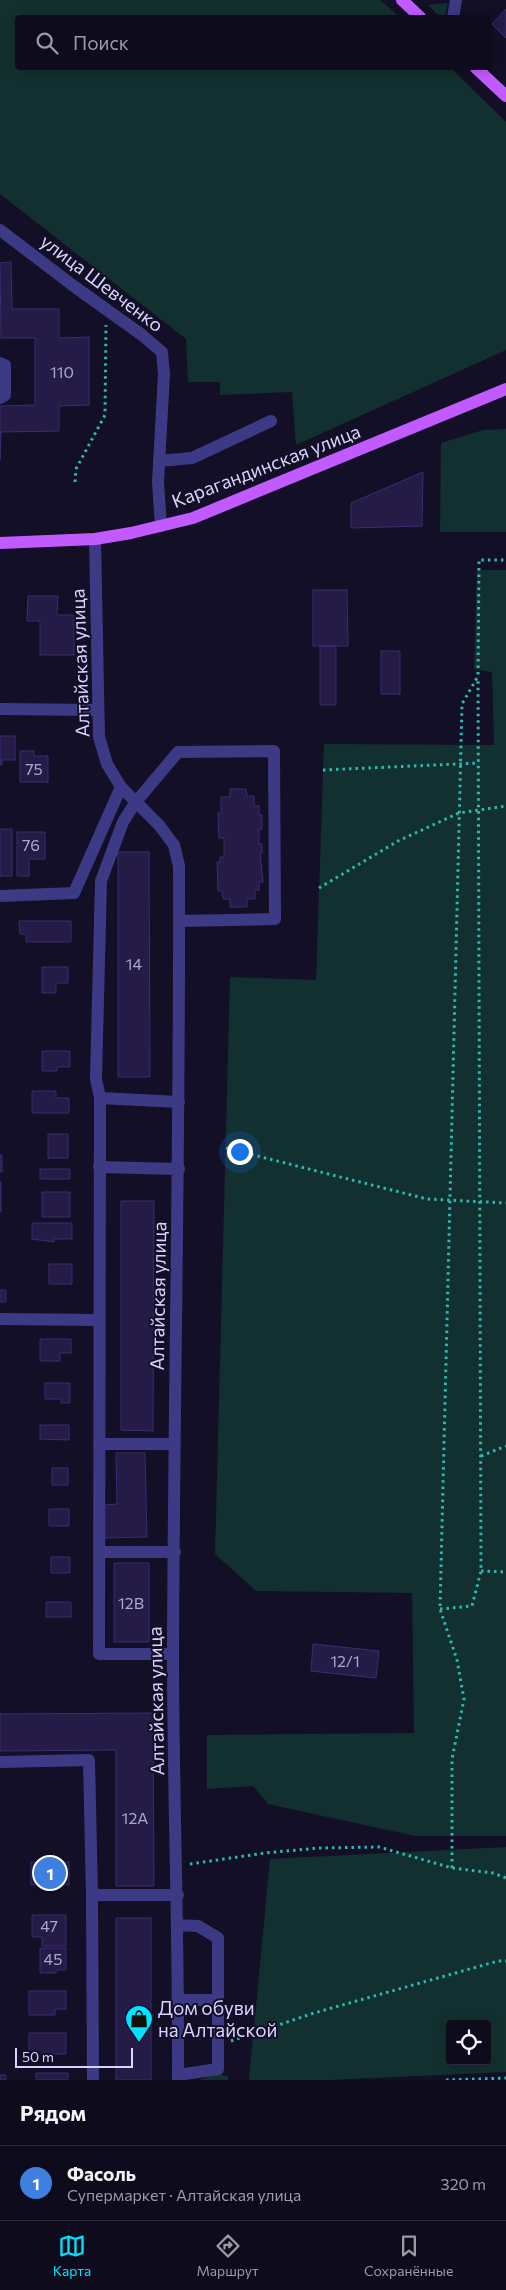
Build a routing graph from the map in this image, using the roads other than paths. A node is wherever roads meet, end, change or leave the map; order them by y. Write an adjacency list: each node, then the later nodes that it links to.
1 (402, 0): 3 (main road)
2 (456, 0): 4 (street)
3 (418, 15)
4 (454, 15)
5 (478, 70): 6 (main road)
6 (506, 96)
7 (0, 230): 12 (street, улица Шевченко)
8 (0, 363): 10 (street)
9 (506, 389): 13 (main road, Карагандинская улица)
10 (0, 398)
11 (271, 421): 12 (street)
12 (159, 461): 13 (street, улица Шевченко)
13 (161, 526): 14 (main road, Карагандинская улица)
14 (95, 539): 15 (main road, Карагандинская улица); 17 (street, Алтайская улица)
15 (0, 542)
16 (0, 709): 17 (street)
17 (97, 710): 18 (street, Алтайская улица)
18 (121, 787): 19 (street, Алтайская улица); 20 (street)
19 (135, 803): 21 (street, Алтайская улица); 21 (street); 22 (street)
20 (0, 896)
21 (179, 921): 23 (street, Алтайская улица)
22 (100, 1098): 23 (street); 24 (street)
23 (179, 1102): 25 (street, Алтайская улица)
24 (99, 1167): 25 (street); 27 (street)
25 (179, 1169): 29 (street, Алтайская улица)
26 (0, 1319): 27 (street)
27 (99, 1320): 28 (street)
28 (99, 1444): 29 (street); 30 (street)
29 (175, 1444): 31 (street, Алтайская улица)
30 (99, 1552): 31 (street); 32 (street)
31 (175, 1552): 32 (street, Алтайская улица)
32 (174, 1654): 35 (street, Алтайская улица)
33 (0, 1762): 34 (street)
34 (92, 1895): 35 (street); 40 (street)
35 (178, 1895): 36 (street, Алтайская улица)
36 (177, 1925): 37 (street, Алтайская улица); 38 (street)
37 (177, 2000): 38 (street); 39 (street, Алтайская улица)
38 (218, 2000): 39 (street)
39 (178, 2077)
40 (93, 2080)

